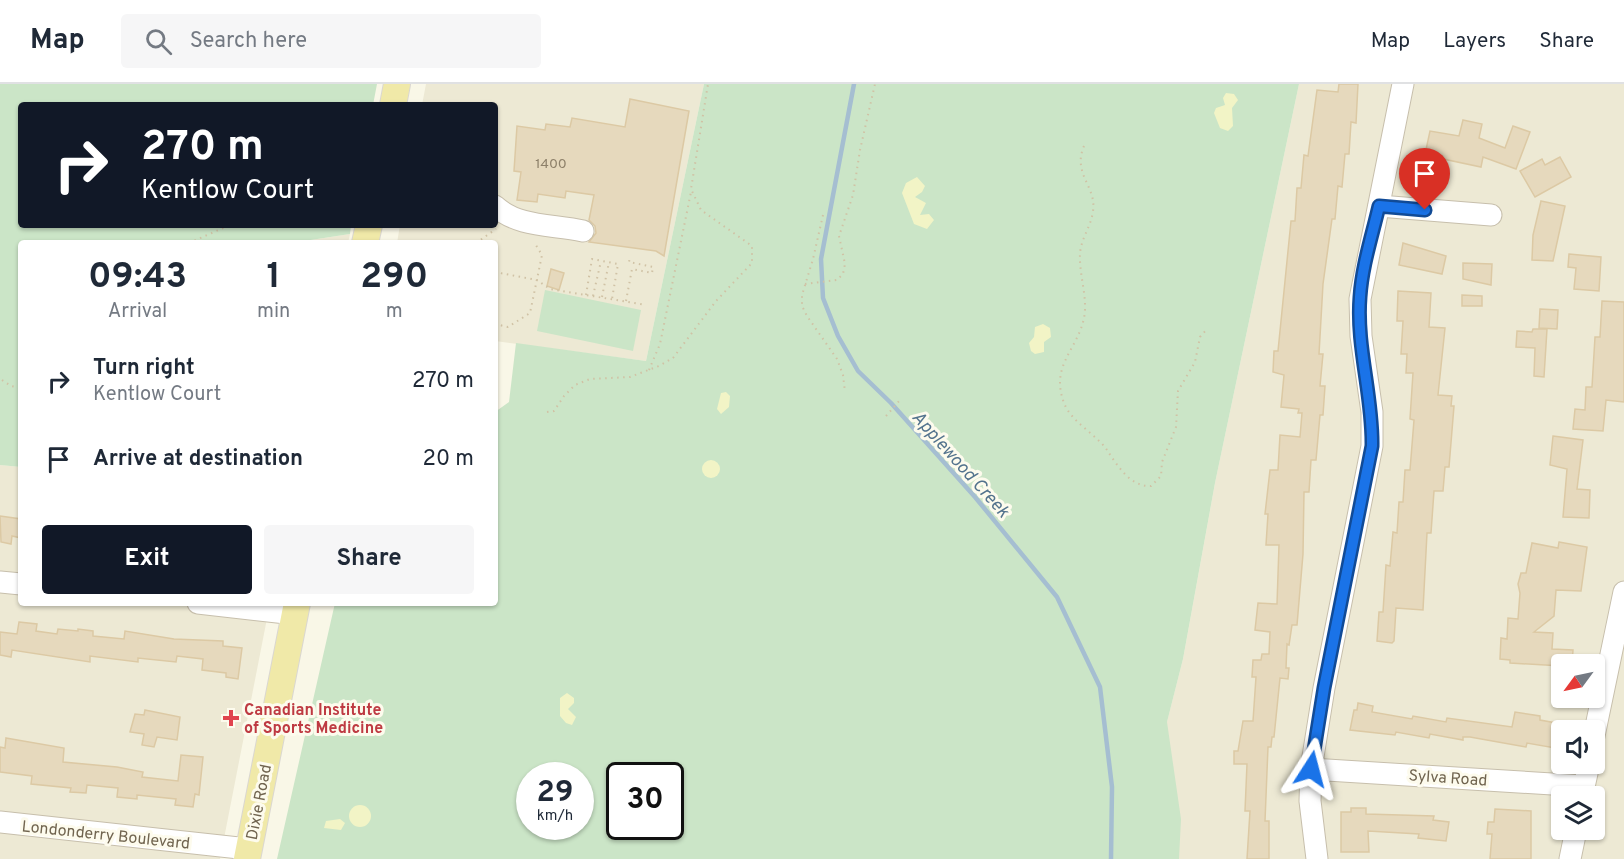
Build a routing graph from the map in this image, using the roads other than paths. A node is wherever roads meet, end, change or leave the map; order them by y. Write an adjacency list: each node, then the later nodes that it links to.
1 (397, 84): 3 (main road)
2 (1403, 84): 4 (street)
3 (394, 102)
4 (1379, 206): 6 (street); 14 (street)
5 (498, 209): 7 (street)
6 (1491, 215)
7 (583, 231)
8 (0, 582): 9 (street)
9 (18, 584)
10 (1624, 592): 13 (street)
11 (257, 606): 12 (street)
12 (296, 608): 18 (main road, Dixie Road)
13 (1597, 720)
14 (1311, 769): 15 (street, Sylva Road); 19 (street)
15 (1551, 788)
16 (0, 822): 18 (street, Londonderry Boulevard)
17 (1574, 840): 20 (street)
18 (248, 854)
19 (1317, 859)
20 (1570, 859)

